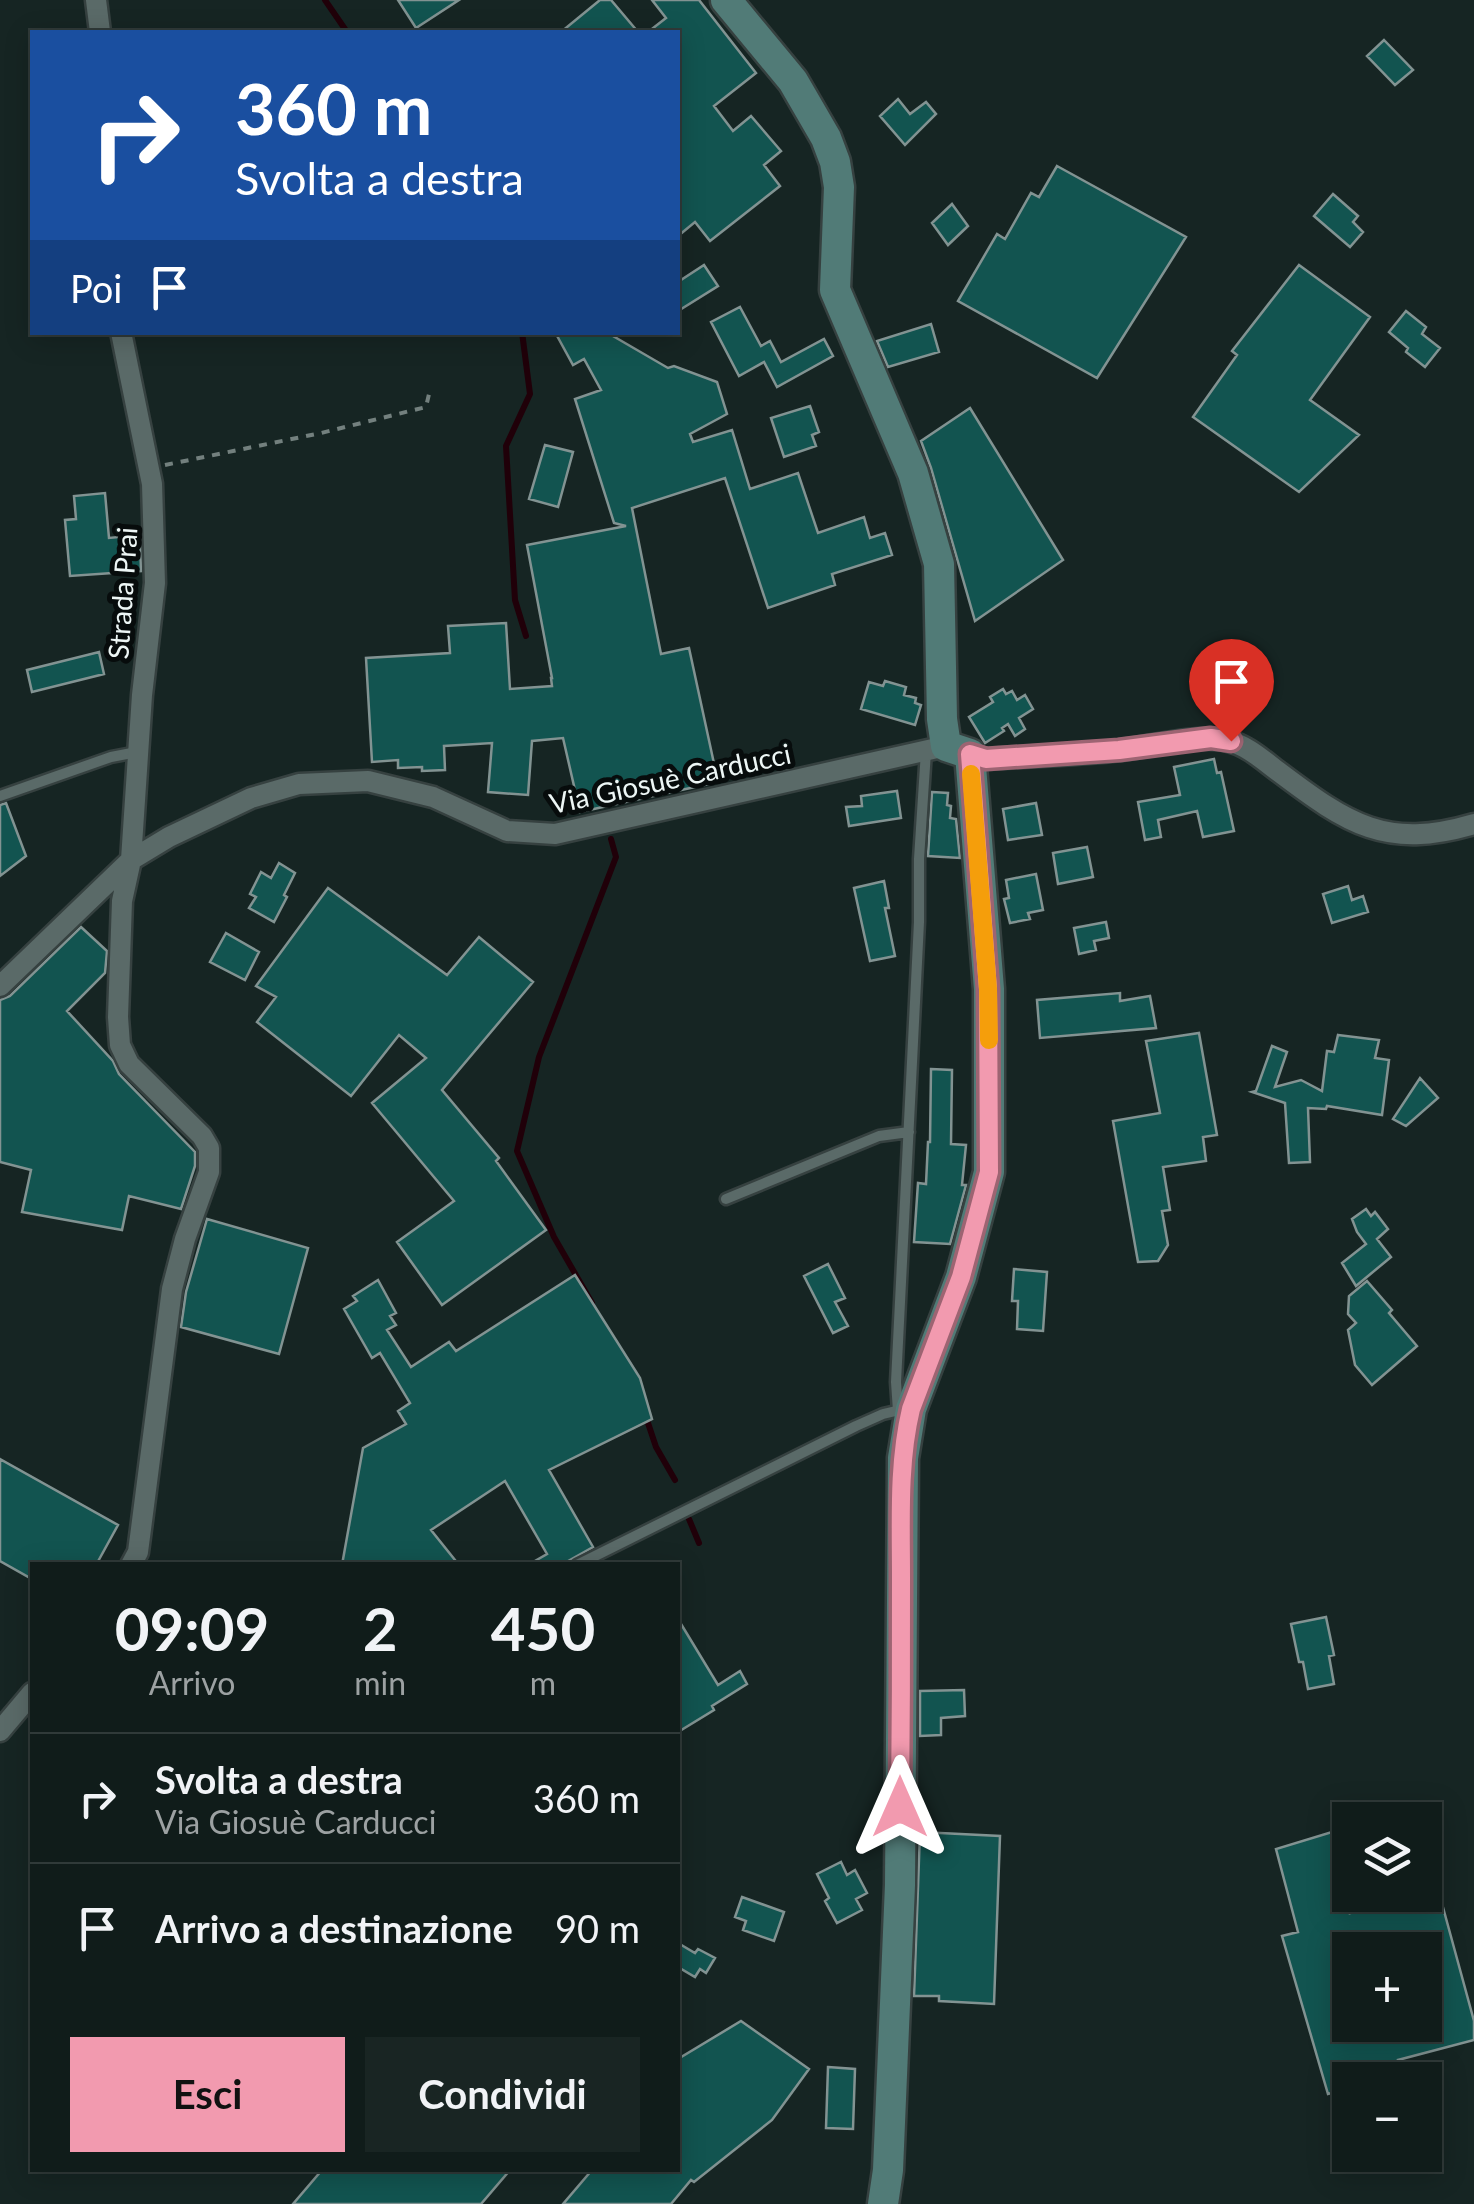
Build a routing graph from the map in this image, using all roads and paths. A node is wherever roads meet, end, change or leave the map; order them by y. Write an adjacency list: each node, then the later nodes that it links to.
1 (96, 0): 3 (street)
2 (726, 0): 7 (street)
3 (100, 30)
4 (123, 335): 6 (street, Strada Prai)
5 (428, 394): 6 (path)
6 (149, 468): 8 (street, Strada Prai)
7 (947, 750): 10 (street, Via Giosuè Carducci); 11 (street, Via Giosuè Carducci); 13 (lane); 15 (street)
8 (137, 752): 9 (lane); 11 (street, Strada Prai)
9 (0, 796)
10 (1474, 824)
11 (131, 860): 12 (street, Via Giosuè Carducci); 16 (street, Strada Prai)
12 (0, 986)
13 (908, 1132): 14 (lane); 15 (lane)
14 (726, 1199)
15 (904, 1410): 17 (lane); 20 (street)
16 (133, 1562)
17 (583, 1562)
18 (30, 1695): 19 (street)
19 (0, 1730)
20 (883, 2204)

